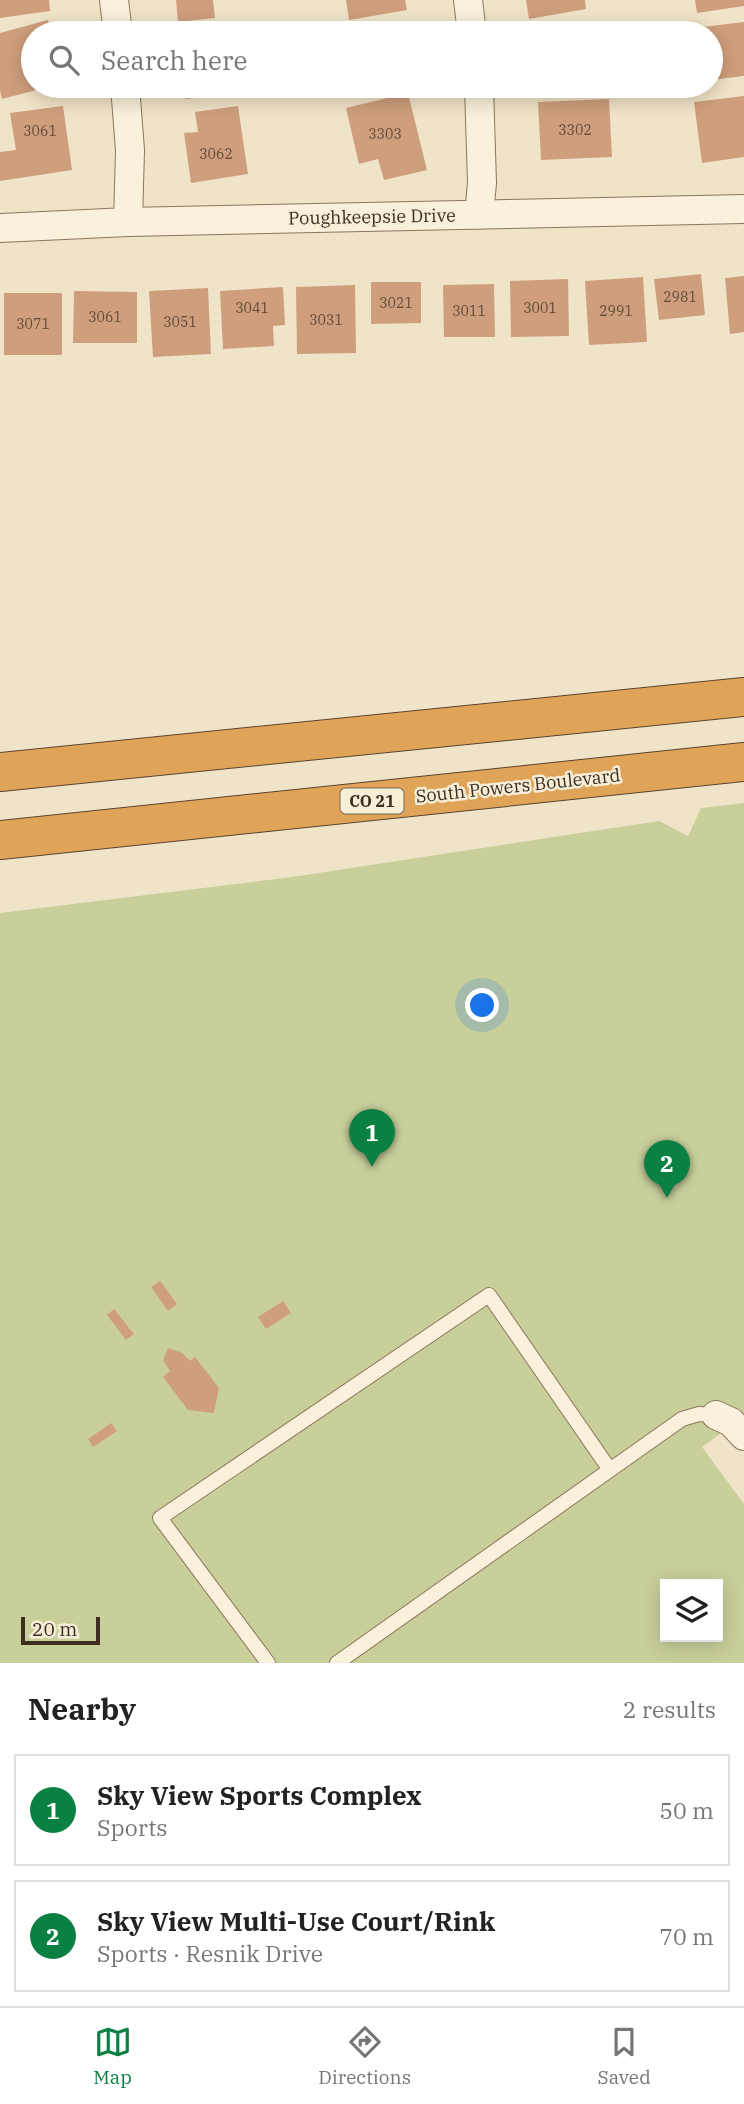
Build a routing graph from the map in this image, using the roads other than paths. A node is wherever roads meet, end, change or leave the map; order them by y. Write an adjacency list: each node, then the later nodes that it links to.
1 (114, 0): 3 (street)
2 (468, 0): 4 (street)
3 (117, 21)
4 (471, 21)
5 (126, 98): 9 (street)
6 (480, 98): 8 (street)
7 (744, 209): 8 (street, Poughkeepsie Drive)
8 (479, 215): 9 (street, Poughkeepsie Drive)
9 (128, 222): 10 (street, Poughkeepsie Drive)
10 (0, 228)
11 (744, 697): 13 (highway)
12 (744, 762): 14 (highway, South Powers Boulevard / CO 21)
13 (0, 772)
14 (0, 841)
15 (716, 1415): 16 (street); 17 (lane)
16 (744, 1436)
17 (610, 1471): 18 (lane); 19 (lane)
18 (268, 1663)
19 (337, 1663)

